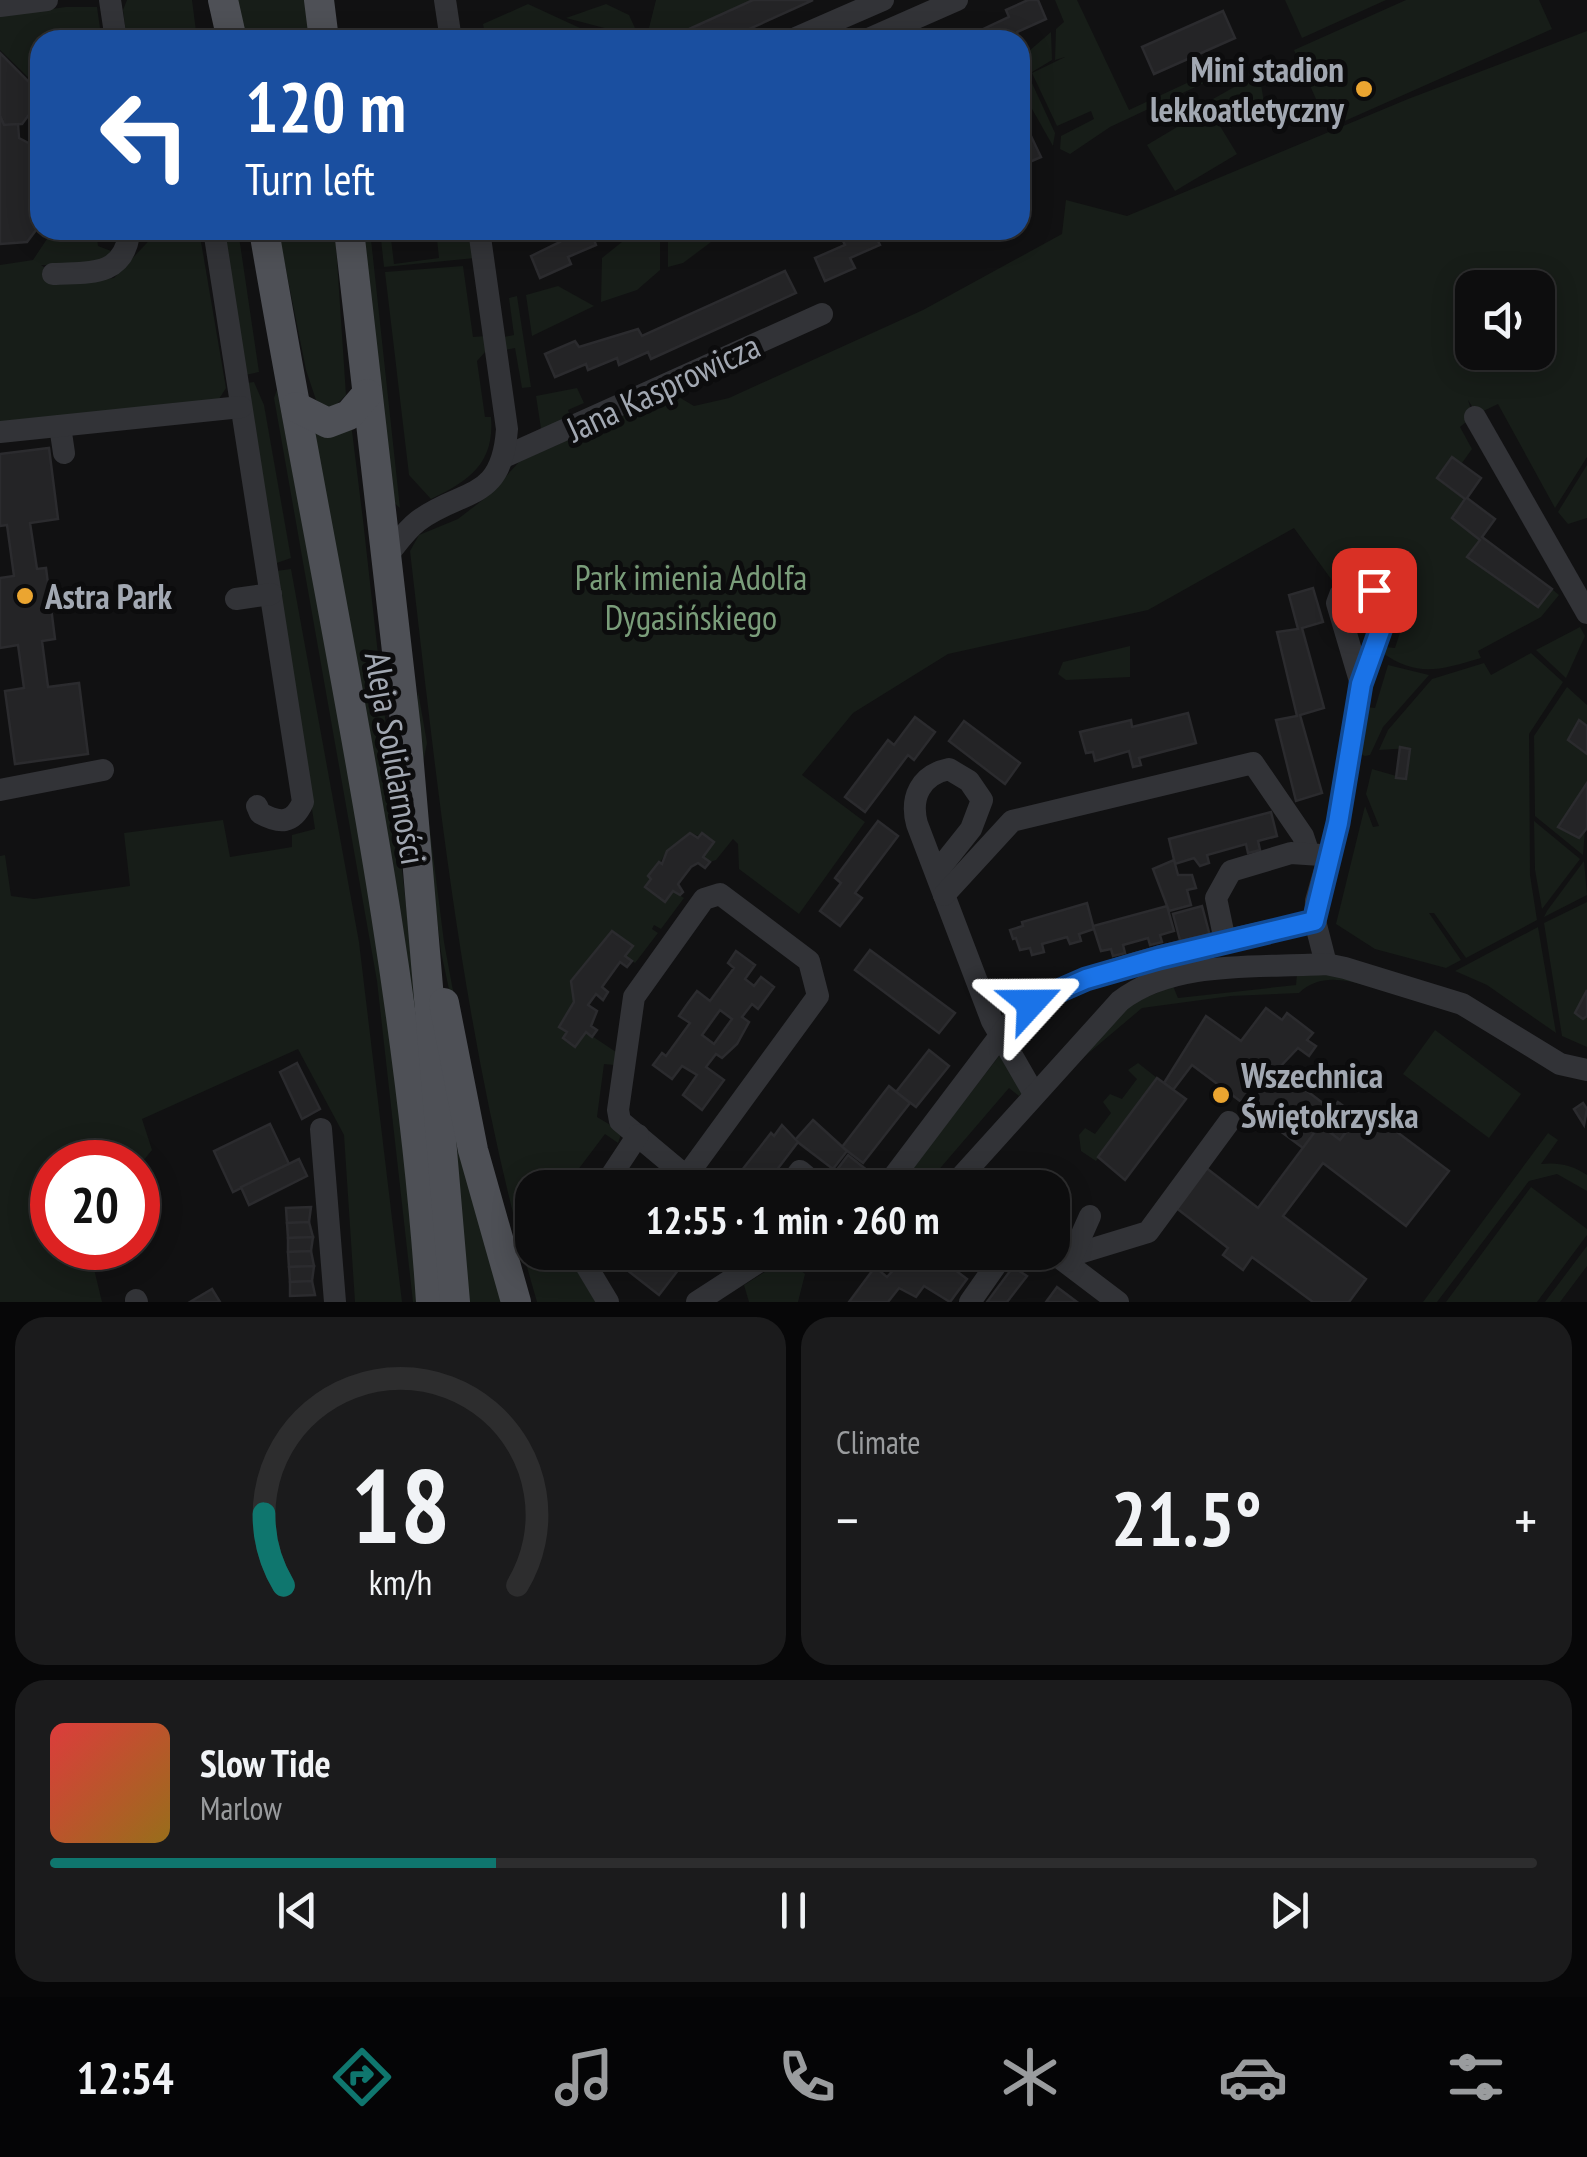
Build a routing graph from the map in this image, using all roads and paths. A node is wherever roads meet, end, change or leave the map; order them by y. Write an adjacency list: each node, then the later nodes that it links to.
1 (110, 0): 7 (street)
2 (223, 0): 8 (main road)
3 (319, 0): 9 (main road)
4 (445, 0): 10 (street)
5 (882, 0): 11 (street)
6 (957, 0): 12 (street)
7 (114, 30)
8 (229, 30)
9 (323, 30)
10 (450, 30)
11 (814, 30)
12 (889, 30)
13 (125, 240): 18 (street)
14 (216, 240): 22 (street)
15 (266, 240): 21 (main road, Aleja Solidarności)
16 (350, 240): 20 (main road, Aleja Solidarności)
17 (480, 240): 27 (street)
18 (53, 274)
19 (822, 314): 27 (street, Jana Kasprowicza)
20 (367, 394): 21 (main road); 28 (main road, Aleja Solidarności)
21 (296, 406): 62 (main road, Aleja Solidarności)
22 (241, 408): 24 (street); 31 (street)
23 (1476, 417): 33 (street)
24 (60, 426): 25 (street); 26 (street)
25 (0, 432)
26 (64, 452)
27 (504, 457): 29 (street)
28 (379, 502): 29 (street); 30 (main road, Aleja Solidarności)
29 (420, 519): 30 (street)
30 (386, 557): 39 (main road, Aleja Solidarności)
31 (271, 594): 32 (street); 37 (street)
32 (236, 599)
33 (1587, 613)
34 (1361, 684): 38 (street)
35 (103, 770): 36 (street)
36 (0, 790)
37 (258, 806)
38 (1319, 855): 40 (street); 41 (street); 43 (street)
39 (418, 878): 63 (main road, Aleja Solidarności); 64 (main road)
40 (1314, 921): 41 (street); 42 (street)
41 (1225, 942): 43 (street)
42 (1326, 964): 44 (street); 45 (street)
43 (1001, 1036): 45 (street); 52 (street)
44 (1587, 1070)
45 (1033, 1092): 53 (street)
46 (1229, 1122): 56 (street)
47 (321, 1129): 61 (street)
48 (638, 1135): 49 (street); 50 (street); 51 (street)
49 (615, 1170)
50 (681, 1170)
51 (701, 1170)
52 (899, 1170)
53 (972, 1170)
54 (1090, 1216): 55 (street)
55 (1070, 1249)
56 (1070, 1255)
57 (1070, 1260): 68 (street)
58 (589, 1270): 65 (street)
59 (747, 1270): 66 (street)
60 (992, 1270): 67 (street)
61 (335, 1302)
62 (431, 1302)
63 (456, 1302)
64 (516, 1302)
65 (608, 1302)
66 (697, 1302)
67 (970, 1302)
68 (1118, 1302)

